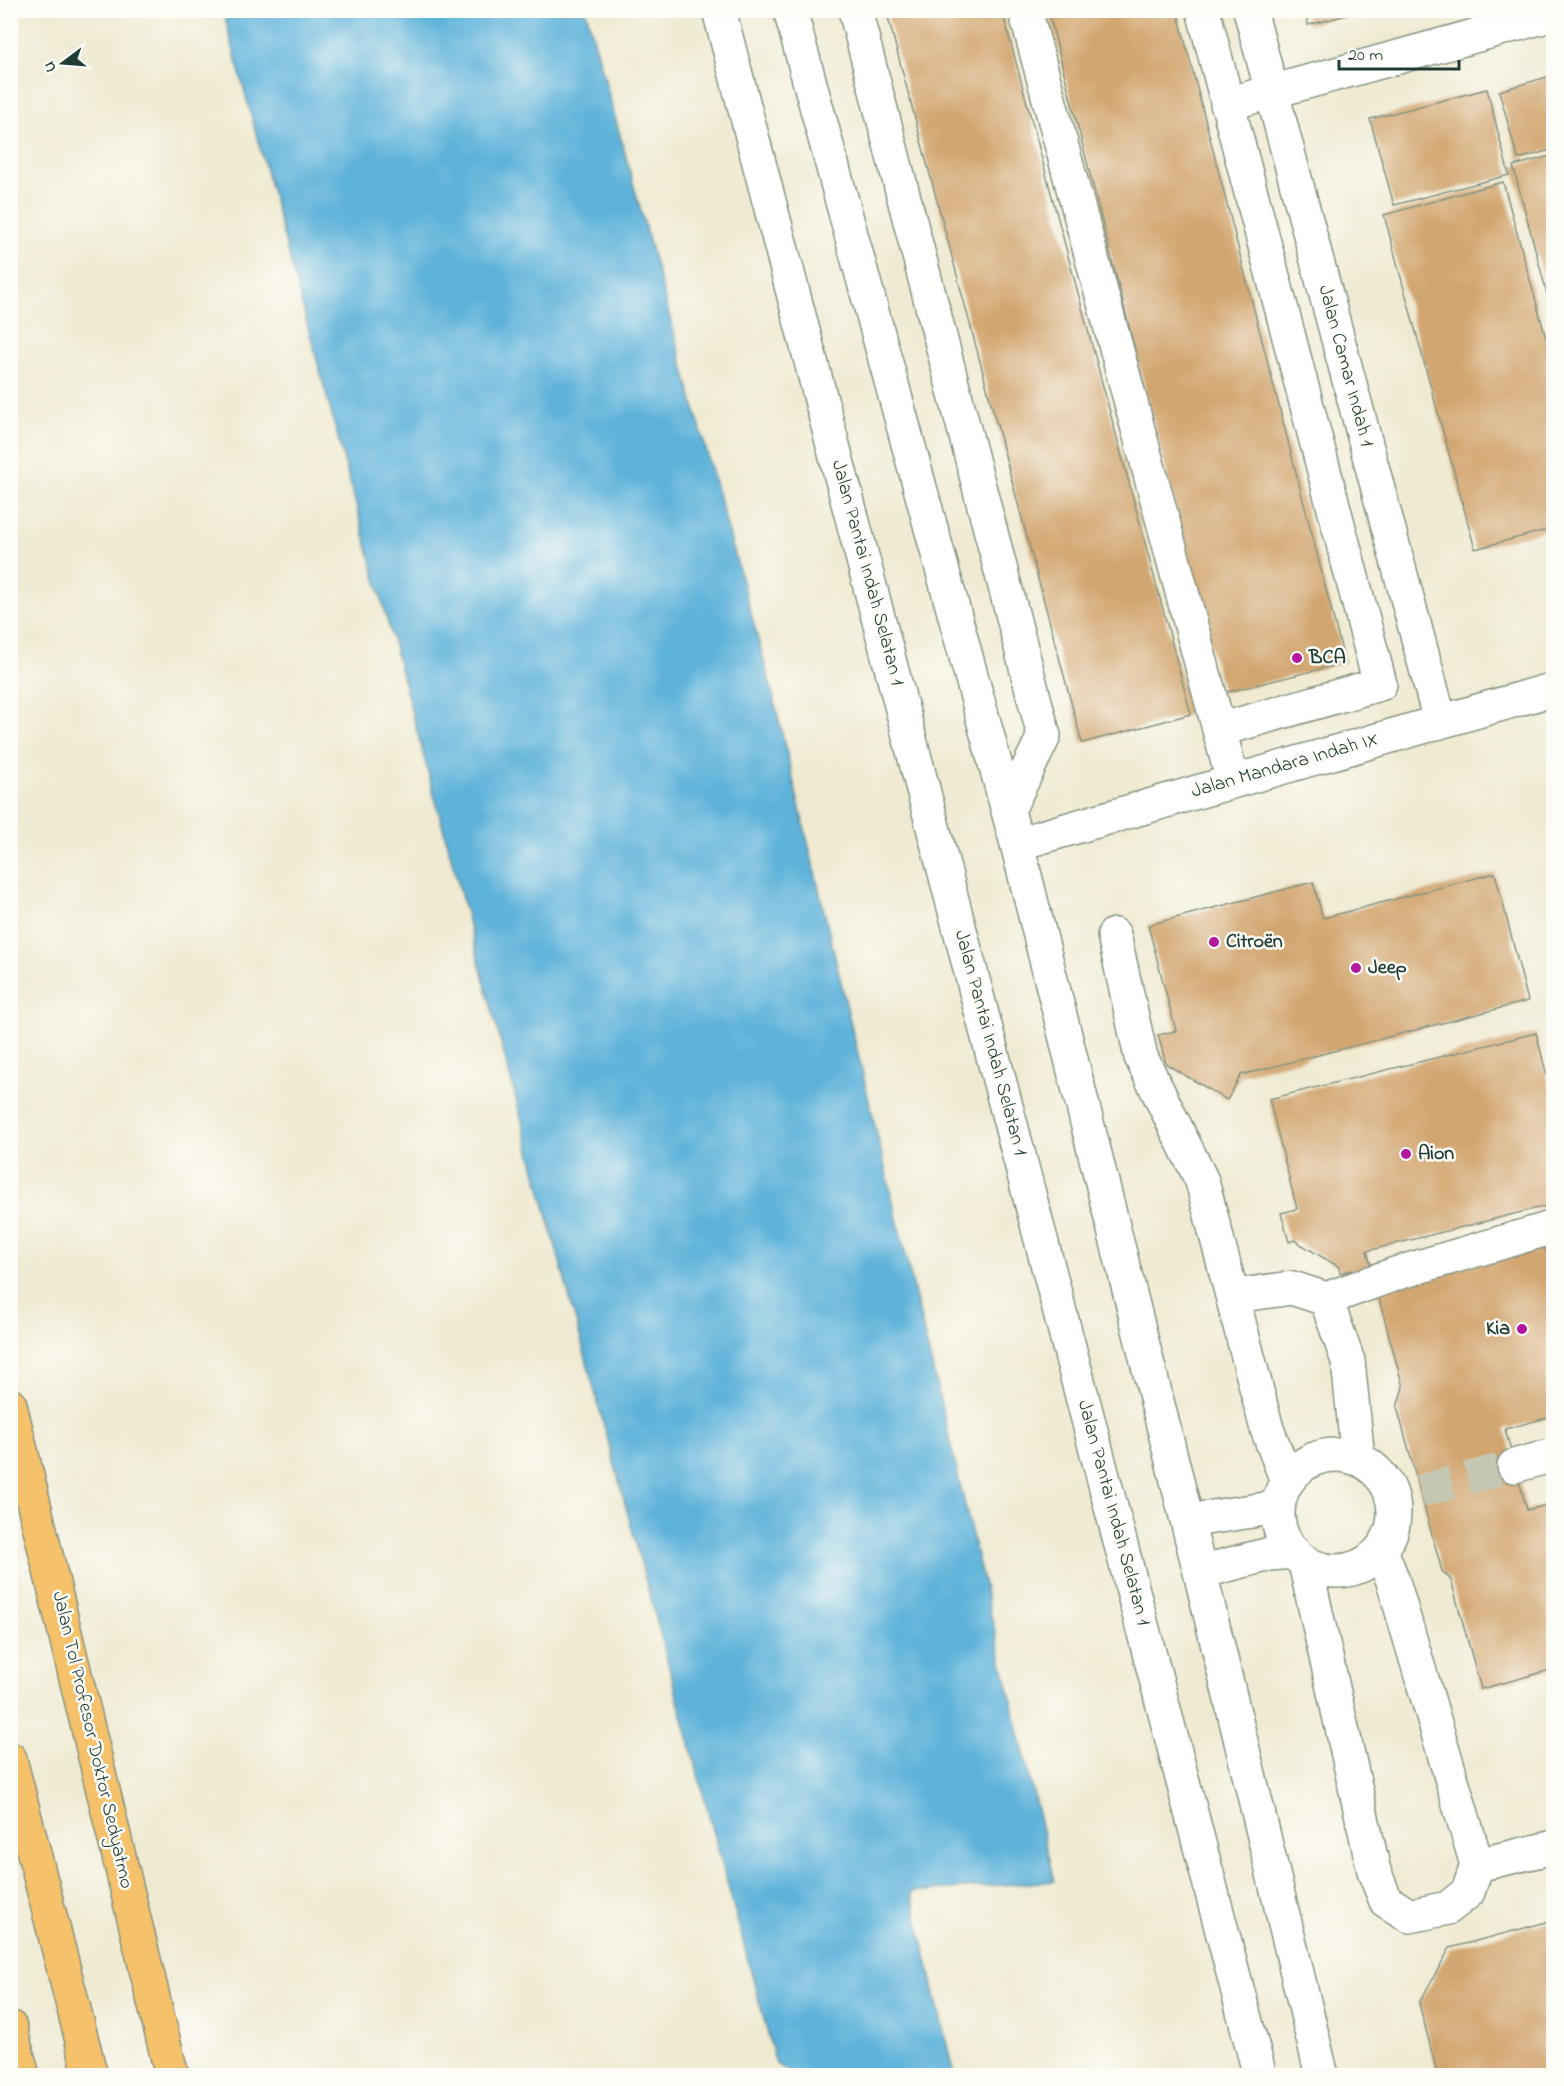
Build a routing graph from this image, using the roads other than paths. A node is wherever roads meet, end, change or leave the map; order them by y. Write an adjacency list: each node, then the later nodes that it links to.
1 (719, 10): 38 (street, Jalan Pantai Indah Selatan 1)
2 (790, 10): 16 (street)
3 (855, 10): 16 (street)
4 (1025, 10): 14 (street)
5 (1203, 10): 9 (street)
6 (1250, 10): 8 (street, Jalan Camar Indah 1)
7 (1554, 14): 8 (street)
8 (1272, 91): 9 (street); 11 (street, Jalan Camar Indah 1)
9 (1227, 104): 10 (street)
10 (1364, 620): 11 (street); 14 (street)
11 (1418, 639): 13 (street, Jalan Camar Indah 1)
12 (1554, 689): 13 (street, Jalan Mandara Indah IX)
13 (1440, 722): 15 (street, Jalan Mandara Indah IX)
14 (1219, 730): 15 (street)
15 (1233, 781): 17 (street, Jalan Mandara Indah IX)
16 (1008, 810): 17 (street)
17 (1017, 844): 27 (street)
18 (1114, 935): 20 (street)
19 (1554, 1227): 21 (street)
20 (1234, 1296): 21 (street); 26 (street)
21 (1326, 1299): 24 (street)
22 (10, 1405): 37 (highway, Jalan Tol Profesor Doktor Sedyatmo)
23 (1554, 1455): 25 (street)
24 (1358, 1459): 26 (street); 28 (street)
25 (1514, 1466)
26 (1282, 1494): 27 (street); 29 (street)
27 (1187, 1521): 30 (street)
28 (1381, 1550): 29 (street); 33 (street)
29 (1300, 1558): 30 (street); 33 (street)
30 (1200, 1572): 39 (street)
31 (10, 1759): 36 (highway)
32 (1554, 1847): 33 (street)
33 (1477, 1865)
34 (10, 2027): 35 (highway)
35 (23, 2076)
36 (91, 2076)
37 (172, 2076)
38 (1260, 2076)
39 (1322, 2076)

